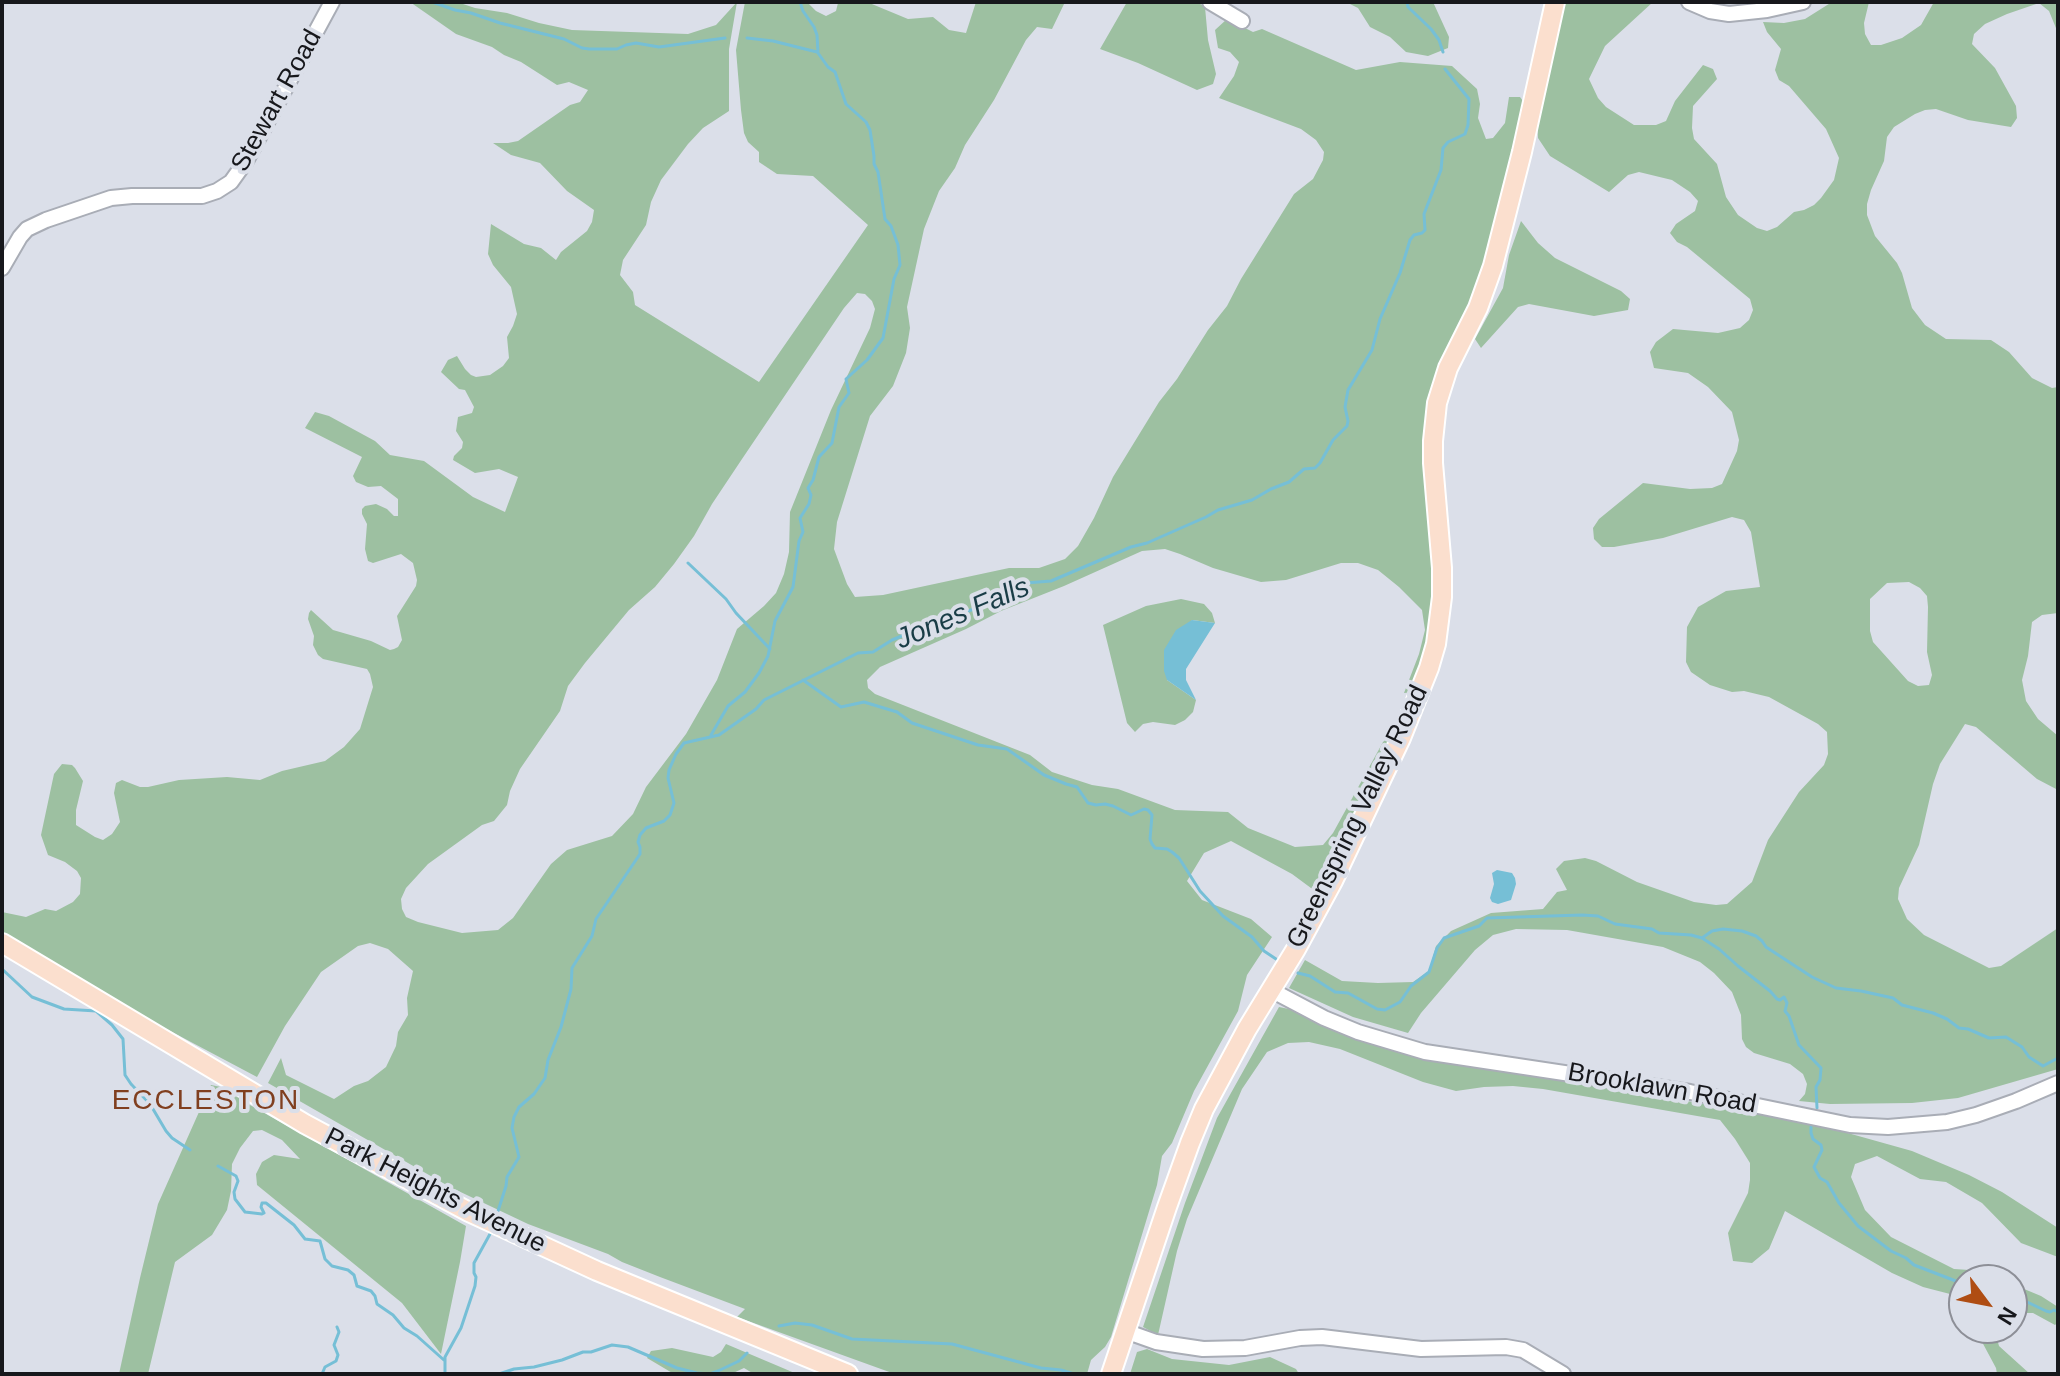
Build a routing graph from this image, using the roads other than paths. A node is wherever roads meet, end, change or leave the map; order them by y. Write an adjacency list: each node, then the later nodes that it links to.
1 (332, 2): 7 (street, Stewart Road)
2 (1210, 2): 6 (street)
3 (1555, 2): 9 (main road, Greenspring Valley Road)
4 (1689, 2): 5 (street)
5 (1803, 2)
6 (1242, 21)
7 (2, 268)
8 (2, 943): 12 (main road, Park Heights Avenue)
9 (1271, 990): 10 (street, Brooklawn Road); 11 (main road, Greenspring Valley Road)
10 (2058, 1083)
11 (1125, 1331): 13 (main road, Greenspring Valley Road); 14 (street)
12 (848, 1374)
13 (1111, 1374)
14 (1563, 1374)

